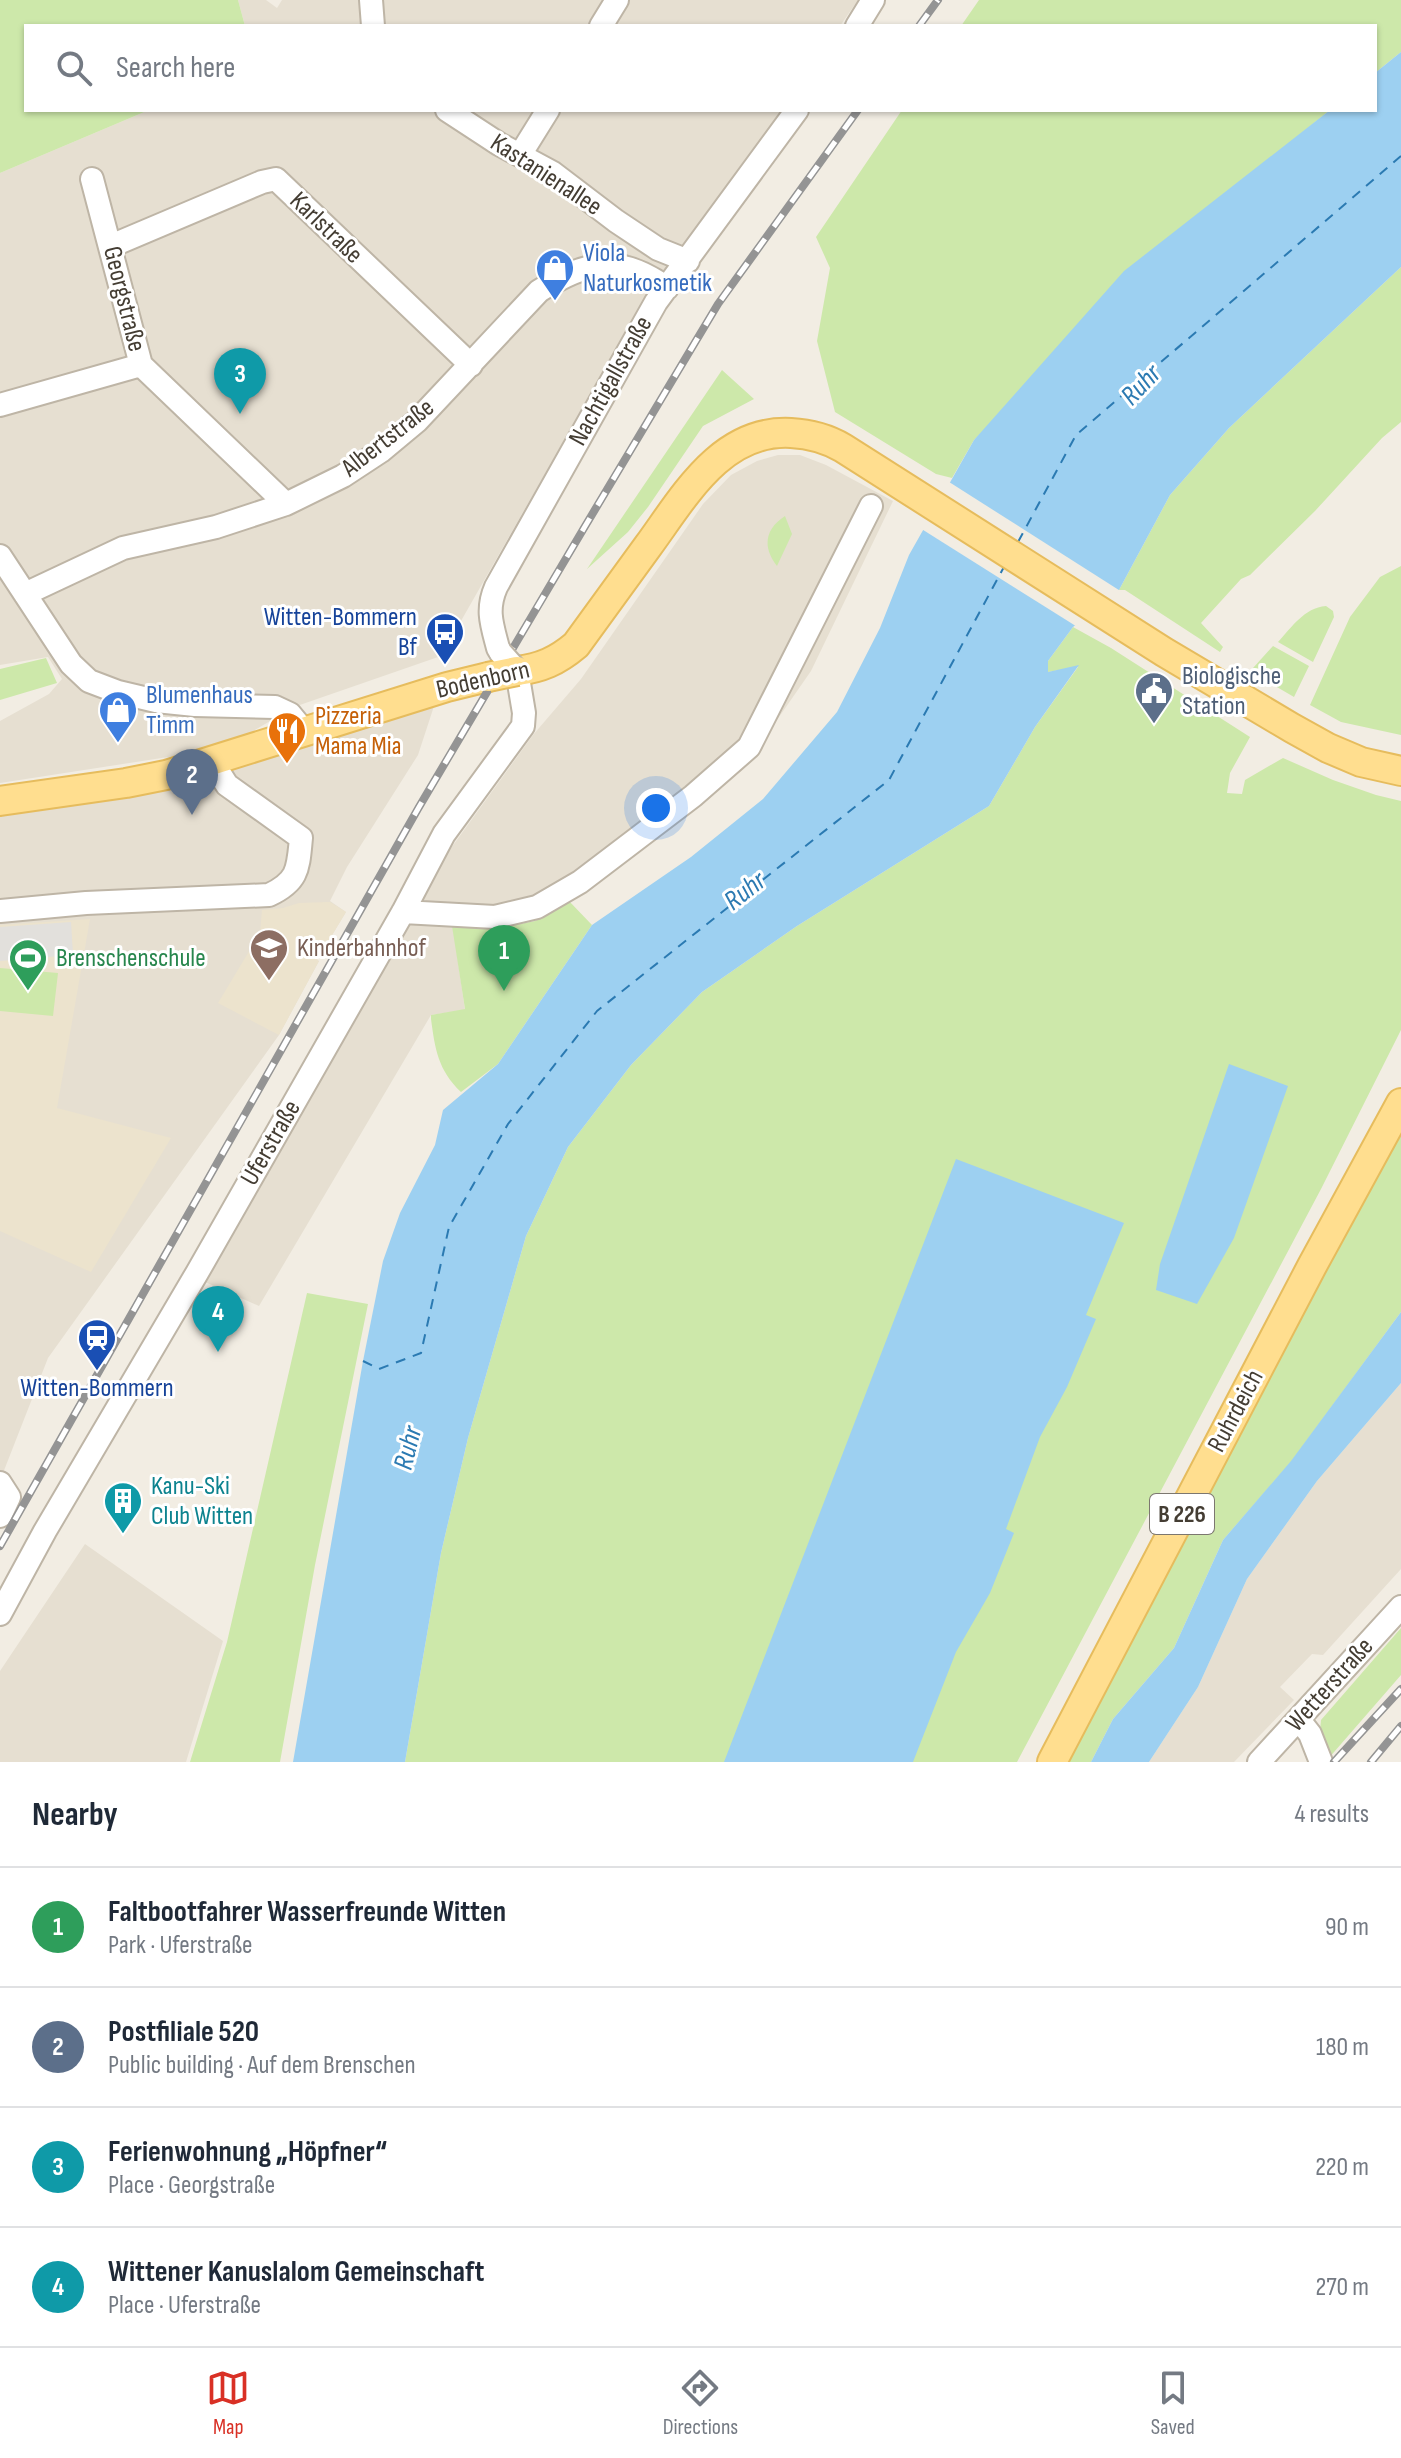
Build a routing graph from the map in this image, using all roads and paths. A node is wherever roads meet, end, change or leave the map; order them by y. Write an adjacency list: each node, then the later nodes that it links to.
1 (617, 0): 5 (street)
2 (873, 0): 6 (street)
3 (369, 1): 4 (street)
4 (373, 24)
5 (602, 24)
6 (858, 24)
7 (450, 112): 10 (street, Kastanienallee)
8 (547, 112): 10 (street)
9 (796, 112): 13 (street, Nachtigallstraße)
10 (520, 155): 13 (street, Kastanienallee)
11 (92, 179): 12 (street, Georgstraße)
12 (111, 246): 15 (street, Georgstraße); 16 (street, Karlstraße)
13 (688, 261): 14 (street, Nachtigallstraße)
14 (667, 288): 16 (street, Albertstraße); 22 (street, Nachtigallstraße)
15 (141, 365): 17 (street); 18 (street, Georgstraße)
16 (471, 365): 18 (street, Albertstraße)
17 (0, 405)
18 (286, 504): 21 (street, Albertstraße)
19 (871, 506): 28 (street)
20 (0, 556): 21 (street)
21 (25, 594): 23 (street)
22 (511, 671): 23 (main road, Bodenborn); 25 (main road, Bodenborn); 28 (street, Uferstraße)
23 (304, 731): 24 (main road, Bodenborn)
24 (216, 759): 26 (main road, Bodenborn); 27 (street)
25 (1401, 771)
26 (0, 801)
27 (0, 911)
28 (403, 912): 33 (street, Uferstraße)
29 (1401, 1103): 35 (main road, Ruhrdeich / B 226)
30 (0, 1483): 31 (street)
31 (0, 1516)
32 (1401, 1607): 34 (street, Wetterstraße)
33 (0, 1614)
34 (1299, 1720): 36 (street, Wetterstraße); 37 (street)
35 (1052, 1762)
36 (1259, 1762)
37 (1321, 1762)

